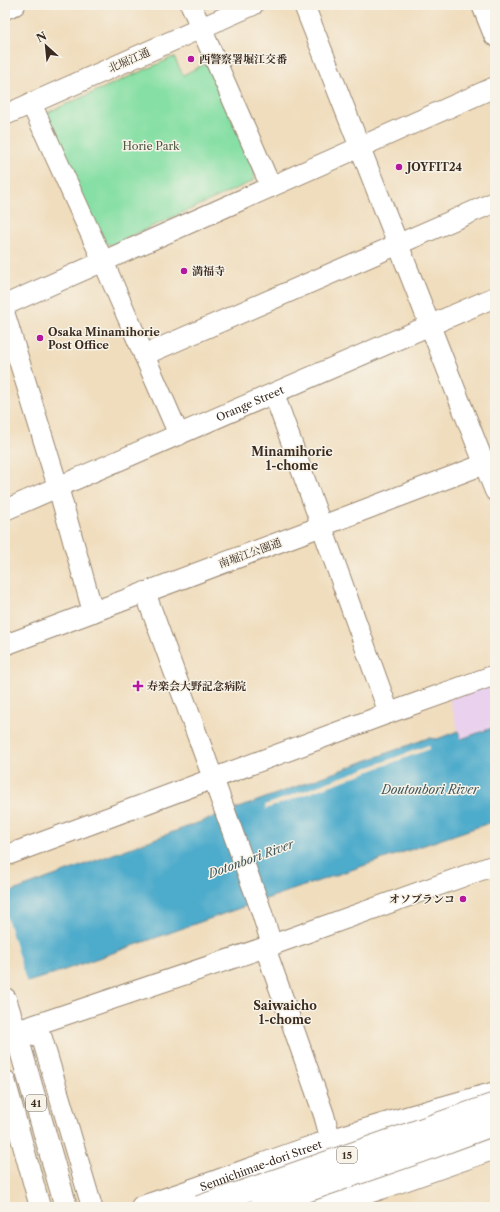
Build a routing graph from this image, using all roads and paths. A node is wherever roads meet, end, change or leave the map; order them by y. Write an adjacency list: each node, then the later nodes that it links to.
1 (15, 5): 6 (street)
2 (192, 5): 7 (street)
3 (253, 5): 7 (street, 北堀江通)
4 (304, 5): 12 (street)
5 (483, 5): 8 (main road)
6 (5, 9)
7 (201, 28): 10 (street, 北堀江通); 13 (street)
8 (495, 35)
9 (495, 88): 12 (street)
10 (31, 103): 11 (street, 北堀江通); 16 (street)
11 (5, 115)
12 (361, 148): 13 (street); 15 (street)
13 (271, 187): 16 (street)
14 (495, 202): 15 (street)
15 (397, 244): 20 (street); 21 (street)
16 (103, 261): 18 (street); 21 (street)
17 (495, 297): 20 (street, Orange Street)
18 (5, 305)
19 (5, 315): 25 (street)
20 (430, 325): 22 (street, Orange Street); 24 (street)
21 (144, 355): 23 (street)
22 (274, 394): 23 (street, Orange Street); 28 (street)
23 (179, 435): 25 (street, Orange Street)
24 (490, 462): 26 (street); 28 (street, 南堀江公園通)
25 (58, 487): 27 (street, Orange Street); 30 (street)
26 (495, 491)
27 (5, 510)
28 (322, 526): 29 (street, 南堀江公園通); 33 (street)
29 (144, 592): 30 (street, 南堀江公園通); 34 (street)
30 (93, 612): 31 (street, 南堀江公園通)
31 (5, 645)
32 (495, 675): 33 (street)
33 (389, 713): 34 (street)
34 (212, 779): 35 (street); 37 (street)
35 (5, 856)
36 (495, 865): 37 (street)
37 (272, 945): 39 (street); 44 (street)
38 (5, 999): 39 (main road, 41)
39 (8, 1036): 48 (main road, 41); 49 (street)
40 (5, 1080): 47 (street)
41 (495, 1093): 44 (main road, Sennichimae-dori Street)
42 (495, 1104): 51 (main road, 15, bridge)
43 (495, 1124): 52 (main road, 15, bridge)
44 (331, 1141): 46 (street); 50 (main road, Sennichimae-dori Street)
45 (495, 1148): 46 (main road)
46 (345, 1203): 53 (main road)
47 (40, 1207)
48 (66, 1207)
49 (92, 1207)
50 (142, 1207)
51 (199, 1207)
52 (260, 1207)
53 (321, 1207)

